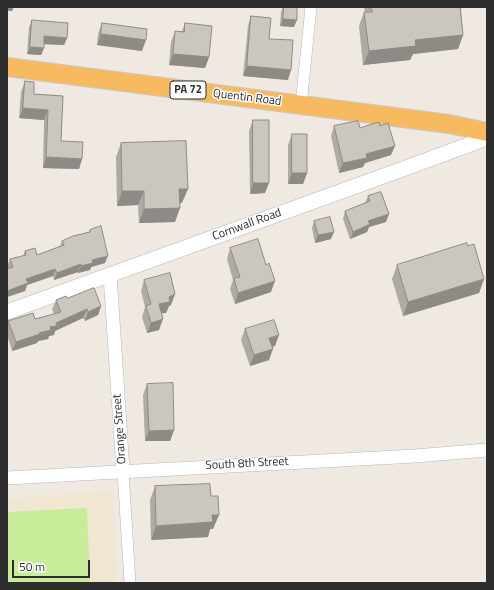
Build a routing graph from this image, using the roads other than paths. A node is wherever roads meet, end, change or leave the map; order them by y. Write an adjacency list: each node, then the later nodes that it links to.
1 (311, 7): 3 (street)
2 (7, 67): 3 (highway, Quentin Road / PA 72)
3 (301, 105): 4 (highway, Quentin Road / PA 72)
4 (487, 132)
5 (487, 138): 6 (main road, Cornwall Road)
6 (110, 275): 7 (main road, Cornwall Road); 9 (street, Orange Street)
7 (7, 312)
8 (487, 450): 9 (street, South 8th Street)
9 (123, 471): 10 (street, South 8th Street); 11 (street, Orange Street)
10 (7, 478)
11 (130, 583)

